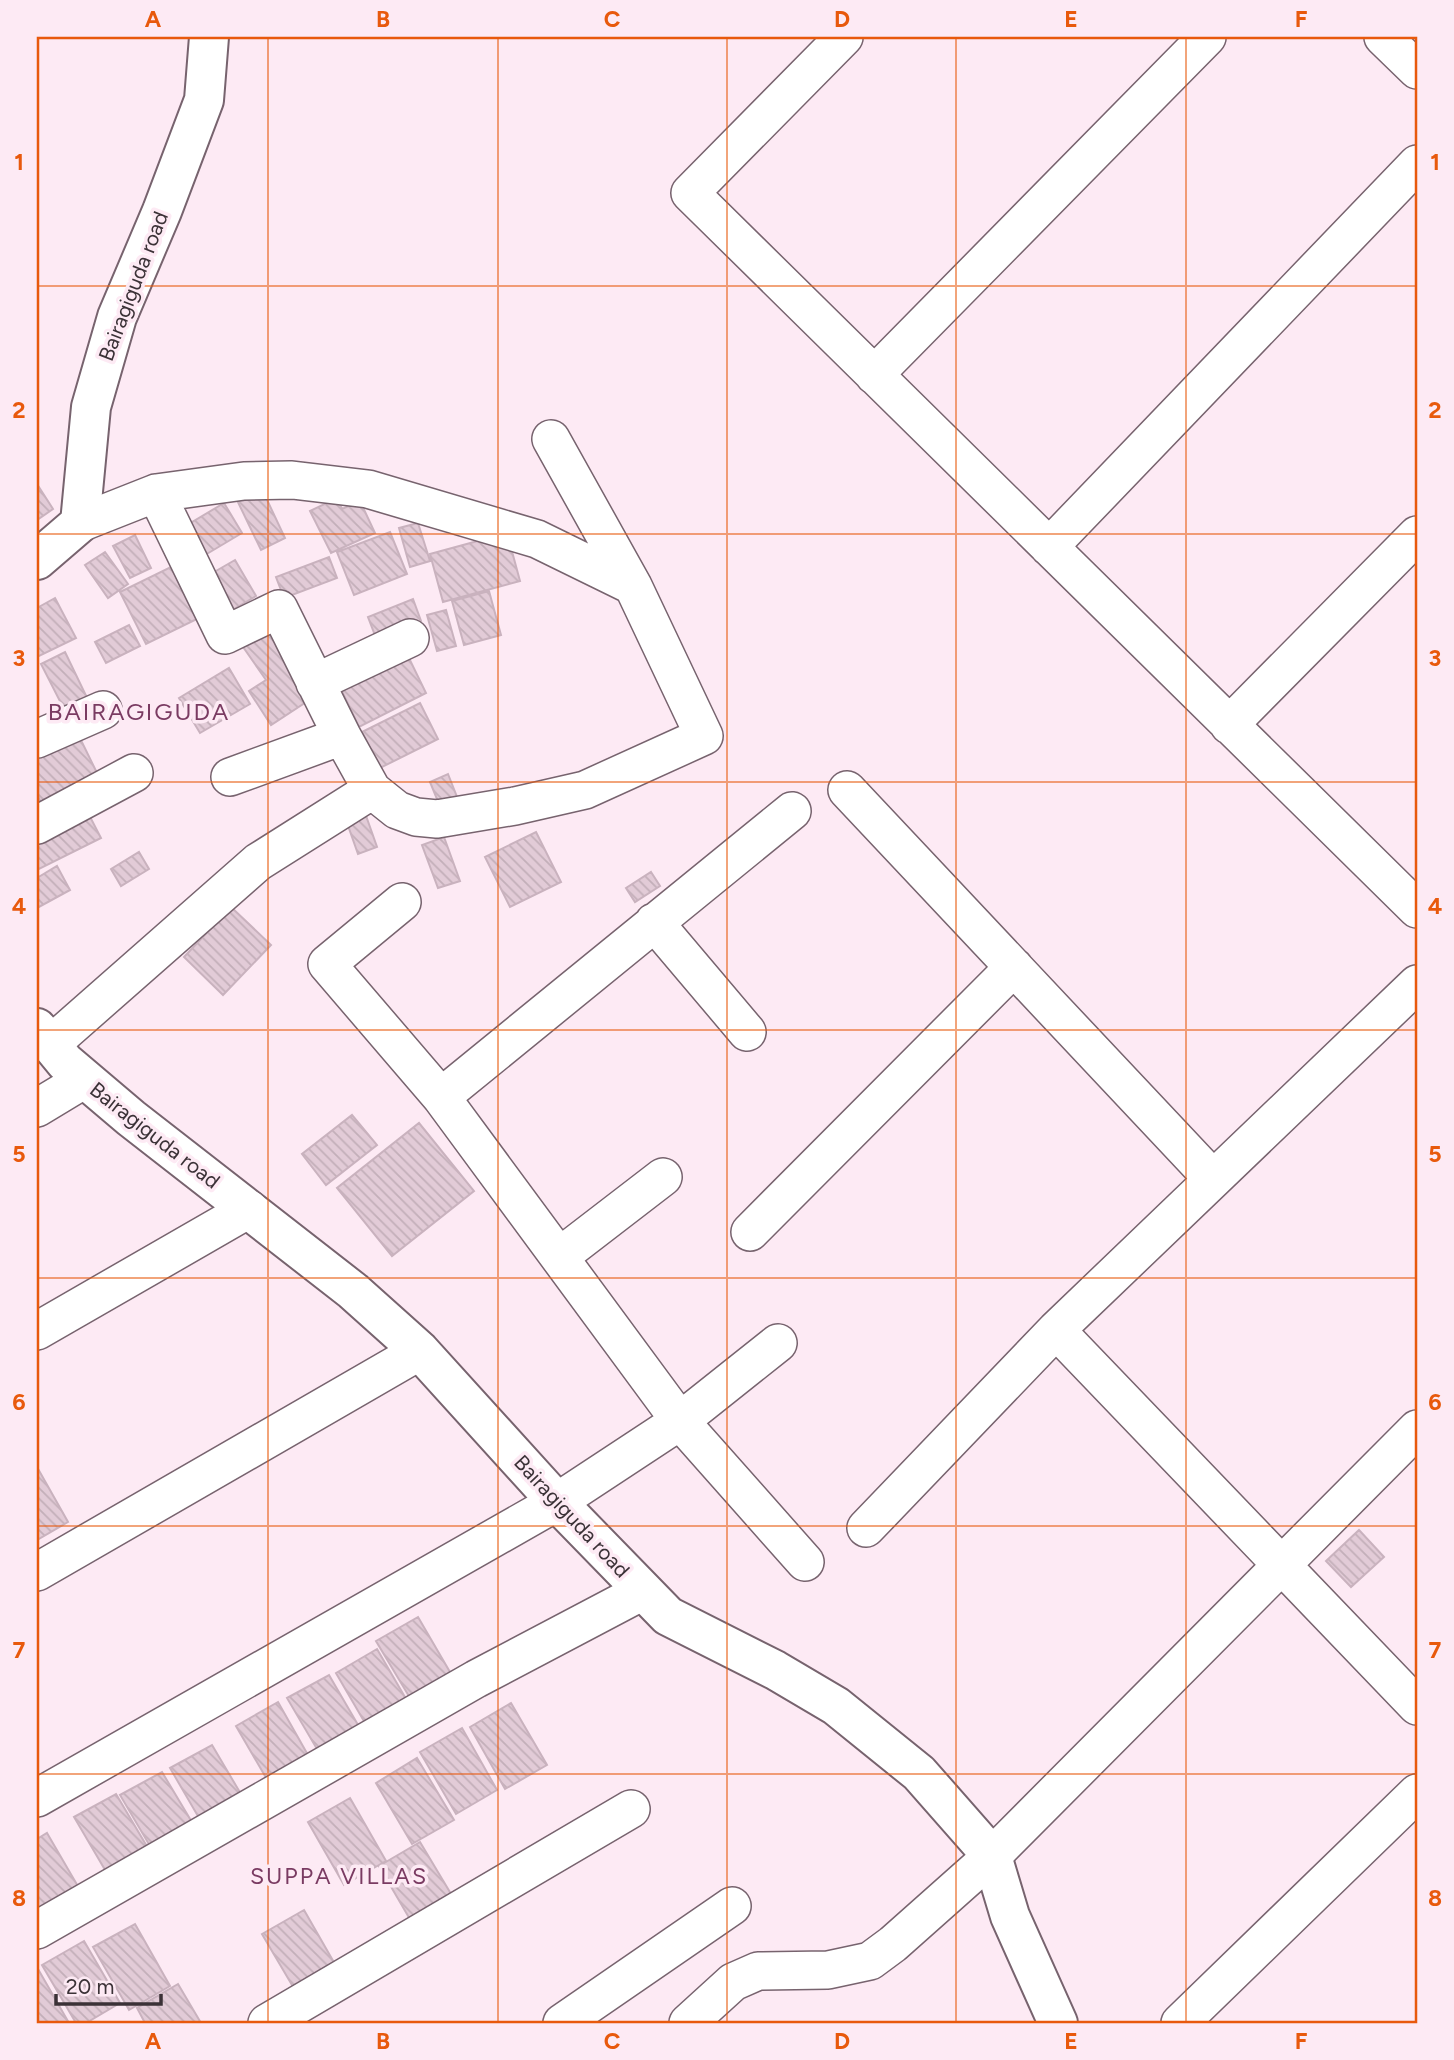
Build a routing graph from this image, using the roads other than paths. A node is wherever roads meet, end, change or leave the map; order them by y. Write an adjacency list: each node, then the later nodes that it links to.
1 (844, 37): 7 (street)
2 (1208, 37): 7 (street)
3 (1384, 37): 5 (street)
4 (211, 38): 10 (street, Bairagiguda road)
5 (1417, 70)
6 (1417, 164): 12 (street)
7 (874, 375): 12 (street)
8 (551, 439): 14 (street)
9 (156, 493): 10 (street); 14 (street); 16 (street)
10 (80, 523): 13 (street)
11 (1417, 535): 18 (street)
12 (1049, 547): 18 (street)
13 (37, 560)
14 (633, 586): 23 (street)
15 (410, 638): 16 (street)
16 (315, 682): 19 (street)
17 (103, 710): 20 (street)
18 (1229, 724): 28 (street)
19 (342, 736): 22 (street); 23 (street)
20 (37, 739)
21 (134, 773): 26 (street)
22 (230, 777)
23 (372, 790): 33 (street)
24 (848, 790): 30 (street)
25 (792, 811): 29 (street)
26 (37, 824)
27 (402, 902): 35 (street)
28 (1417, 909)
29 (654, 922): 32 (street); 35 (street)
30 (1014, 967): 38 (street); 40 (street)
31 (1417, 984): 38 (street)
32 (747, 1032)
33 (43, 1037): 34 (street, Bairagiguda road)
34 (85, 1079): 36 (street); 39 (street, Bairagiguda road)
35 (442, 1097): 41 (street)
36 (37, 1108)
37 (663, 1177): 41 (street)
38 (1213, 1179): 42 (street)
39 (250, 1209): 43 (street); 45 (street, Bairagiguda road)
40 (750, 1232)
41 (559, 1257): 46 (street)
42 (1056, 1330): 49 (street); 51 (street)
43 (37, 1331)
44 (778, 1343): 46 (street)
45 (420, 1351): 48 (street, Bairagiguda road); 52 (street)
46 (680, 1422): 48 (street); 50 (street)
47 (1417, 1429): 51 (street)
48 (557, 1502): 53 (street, Bairagiguda road); 56 (street)
49 (866, 1528)
50 (805, 1562)
51 (1282, 1565): 54 (street); 58 (street)
52 (37, 1572)
53 (643, 1591): 58 (street, Bairagiguda road); 60 (street)
54 (1417, 1706)
55 (1417, 1793): 65 (street)
56 (37, 1798)
57 (631, 1809): 61 (street)
58 (992, 1856): 63 (street); 64 (street, Bairagiguda road)
59 (732, 1906): 62 (street)
60 (37, 1930)
61 (267, 2023)
62 (562, 2023)
63 (688, 2023)
64 (1058, 2023)
65 (1180, 2023)

